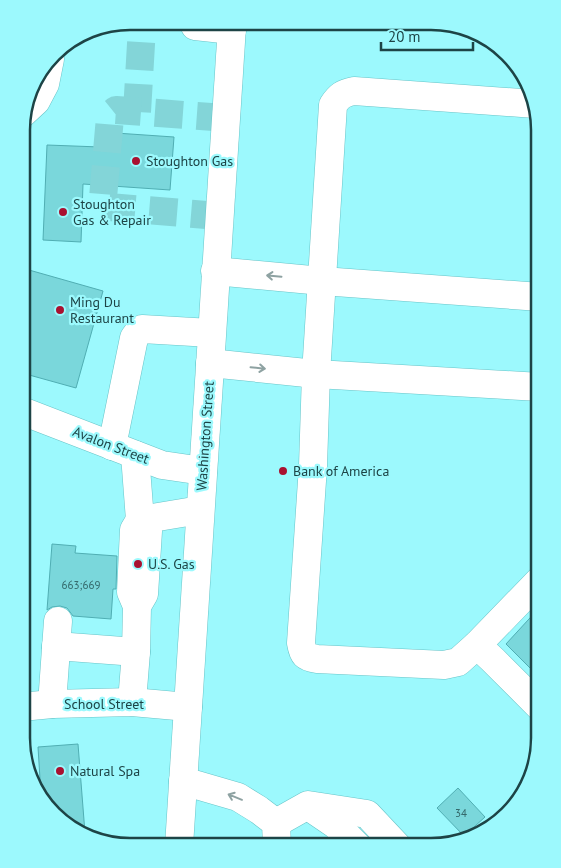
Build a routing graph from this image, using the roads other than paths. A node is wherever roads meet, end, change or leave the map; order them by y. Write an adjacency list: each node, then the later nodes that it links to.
1 (232, 30): 5 (main road, Washington Street)
2 (47, 75): 3 (main road)
3 (34, 103)
4 (527, 103): 6 (main road)
5 (215, 271): 6 (main road, one-way to 5); 8 (main road, Washington Street)
6 (322, 281): 7 (main road); 10 (main road)
7 (531, 296)
8 (212, 333): 9 (main road, Washington Street); 13 (main road)
9 (210, 363): 10 (main road, one-way to 10); 14 (main road, Washington Street)
10 (316, 374): 11 (main road); 18 (main road)
11 (531, 386)
12 (30, 414): 13 (main road, Avalon Street)
13 (123, 450): 14 (main road, Avalon Street); 16 (main road)
14 (203, 471): 15 (main road, Washington Street)
15 (200, 510): 16 (main road); 24 (main road, Washington Street)
16 (140, 520): 19 (main road)
17 (531, 589): 18 (main road)
18 (477, 645): 20 (main road)
19 (136, 652): 21 (main road); 22 (main road)
20 (531, 699)
21 (132, 702): 22 (main road, School Street); 24 (main road, School Street)
22 (52, 704): 23 (main road, School Street)
23 (30, 706)
24 (188, 707): 25 (main road, Washington Street)
25 (183, 781): 27 (main road, one-way to 25); 28 (main road, Washington Street)
26 (308, 805): 27 (main road); 29 (main road); 30 (main road); 31 (main road)
27 (276, 835)
28 (179, 838)
29 (350, 838)
30 (369, 838)
31 (390, 838)

